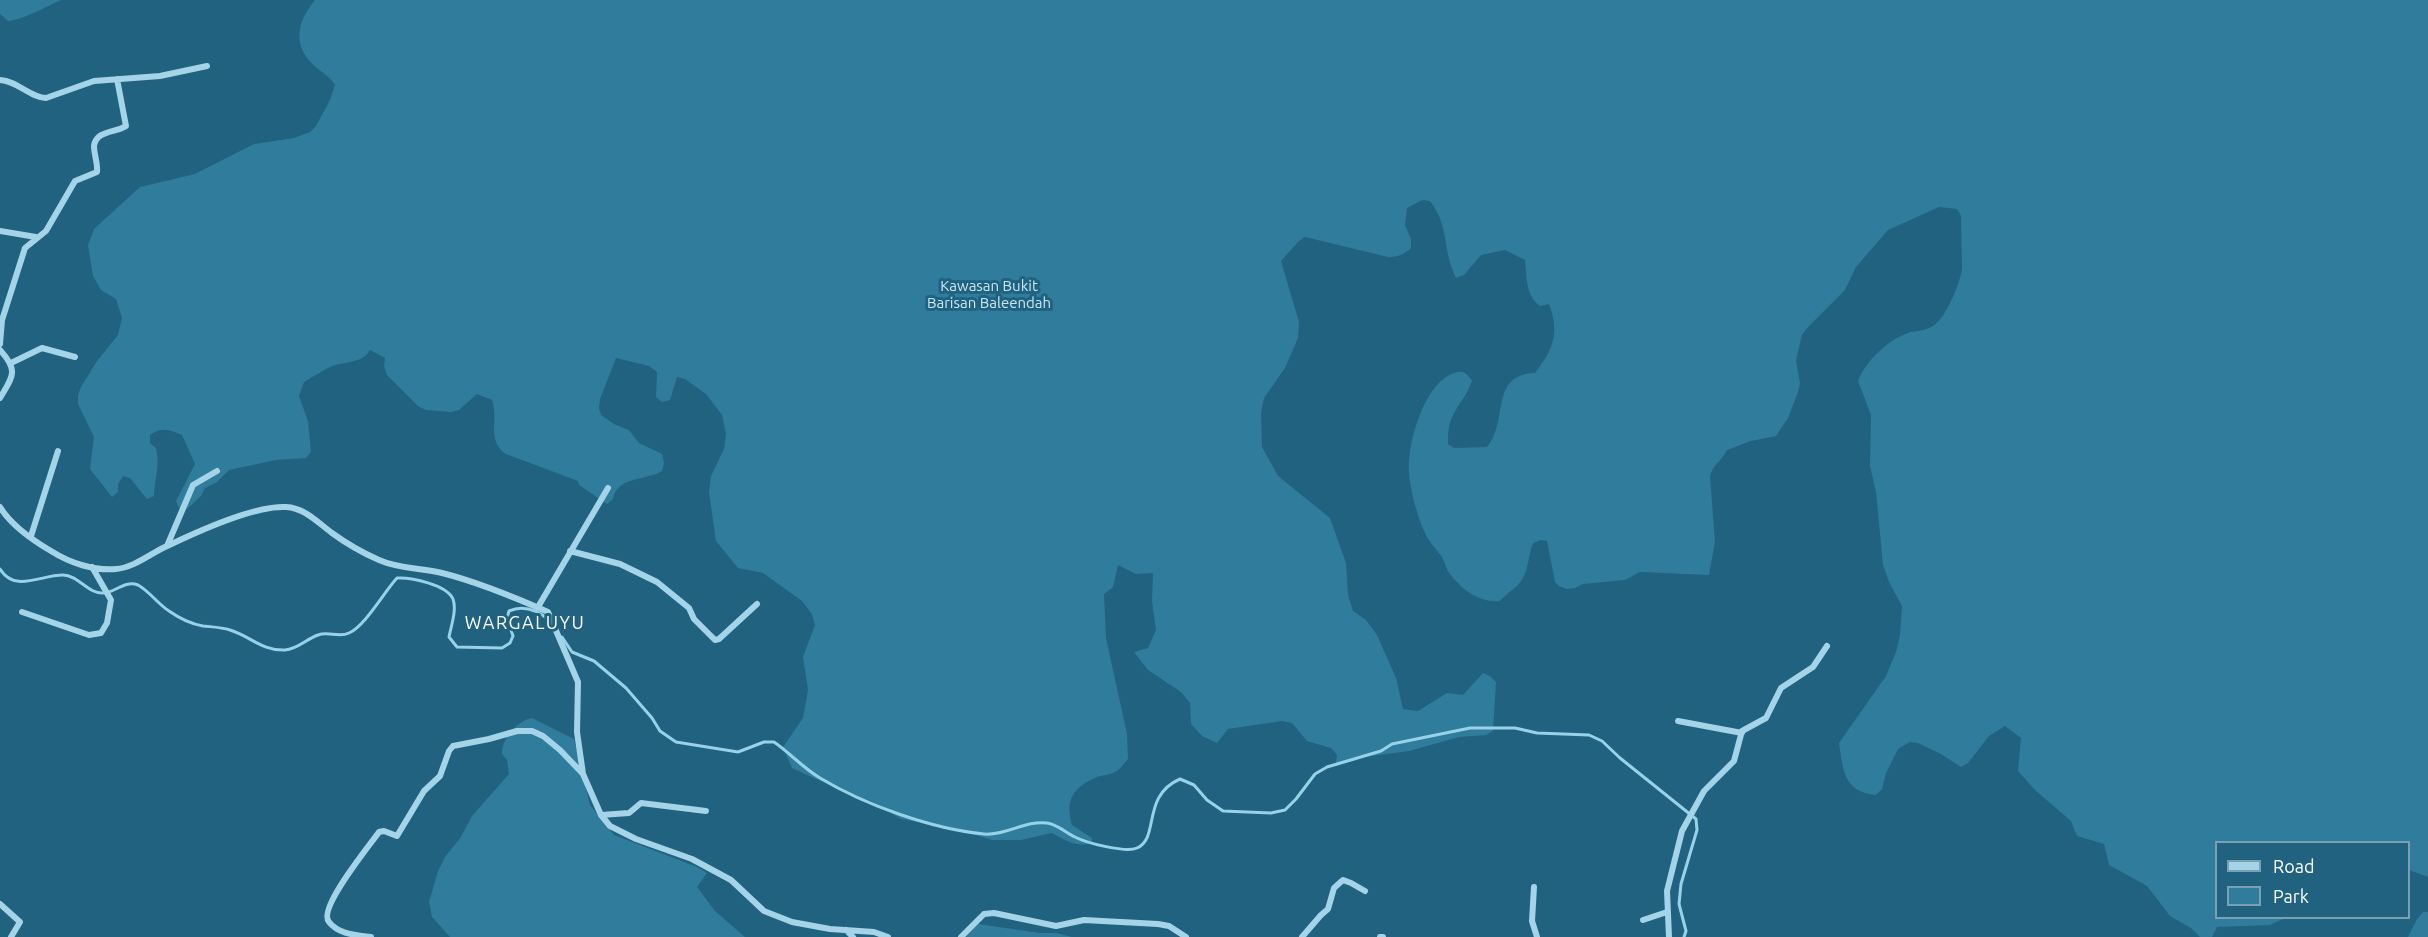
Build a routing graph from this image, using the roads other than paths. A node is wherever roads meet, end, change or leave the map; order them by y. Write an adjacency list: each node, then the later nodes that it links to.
1 (207, 66): 2 (street)
2 (117, 79): 3 (street); 5 (street)
3 (0, 80)
4 (0, 231): 5 (street)
5 (36, 237): 6 (street)
6 (0, 344)
7 (0, 350): 9 (street)
8 (75, 357): 9 (street)
9 (11, 363): 10 (street)
10 (0, 398)
11 (58, 451): 15 (street)
12 (217, 471): 16 (street)
13 (608, 488): 17 (street)
14 (0, 507): 15 (street)
15 (31, 536): 18 (street)
16 (167, 546): 18 (street); 20 (street)
17 (570, 550): 19 (street); 20 (street)
18 (92, 567): 21 (street)
19 (757, 604)
20 (538, 607): 25 (street)
21 (22, 612)
22 (1827, 646): 24 (street)
23 (1678, 721): 24 (street)
24 (1742, 733): 31 (street)
25 (584, 774): 27 (street); 35 (street)
26 (706, 811): 27 (street)
27 (601, 815): 33 (street)
28 (1534, 887): 41 (street)
29 (1365, 891): 40 (street)
30 (0, 904): 34 (street)
31 (1667, 912): 32 (street); 42 (street)
32 (1643, 920)
33 (846, 930): 36 (street); 37 (street)
34 (11, 937)
35 (371, 937)
36 (853, 937)
37 (888, 937)
38 (961, 937): 39 (street)
39 (1186, 937)
40 (1302, 937)
41 (1537, 937)
42 (1669, 937)

